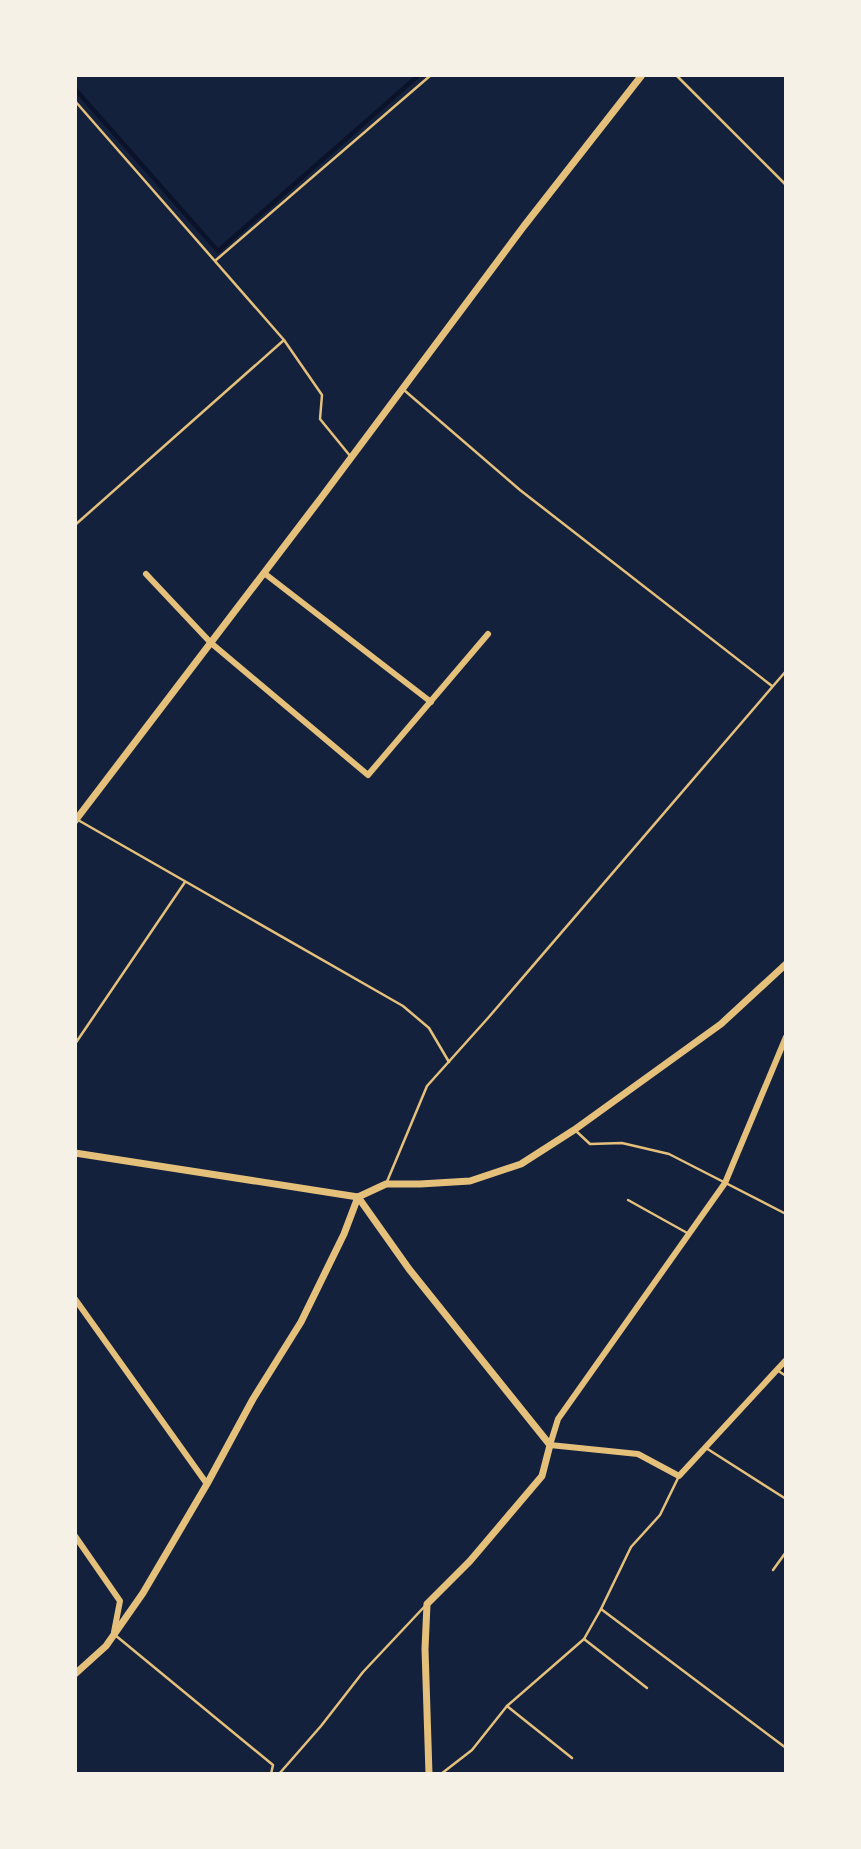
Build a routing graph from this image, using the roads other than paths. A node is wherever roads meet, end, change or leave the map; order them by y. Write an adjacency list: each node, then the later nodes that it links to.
1 (431, 75): 6 (lane)
2 (642, 75): 8 (street)
3 (676, 75): 5 (lane)
4 (75, 101): 6 (lane)
5 (786, 185)
6 (215, 260): 7 (lane)
7 (284, 340): 9 (lane); 10 (lane)
8 (402, 389): 9 (street); 16 (lane)
9 (351, 457): 11 (street)
10 (75, 525)
11 (264, 573): 14 (street); 17 (street)
12 (146, 574): 14 (street)
13 (488, 634): 17 (street)
14 (211, 643): 17 (street); 18 (street)
15 (786, 671): 16 (lane)
16 (772, 686): 23 (lane)
17 (431, 702)
18 (76, 819): 19 (lane)
19 (186, 882): 22 (lane); 23 (lane)
20 (786, 964): 24 (street)
21 (786, 1037): 26 (street)
22 (75, 1044)
23 (449, 1062): 27 (lane)
24 (575, 1130): 26 (lane); 27 (street)
25 (75, 1153): 28 (street)
26 (725, 1183): 30 (lane); 31 (street)
27 (386, 1184): 28 (street)
28 (358, 1197): 36 (street); 39 (street)
29 (628, 1200): 31 (lane)
30 (786, 1214)
31 (689, 1234): 36 (street)
32 (75, 1299): 39 (street)
33 (786, 1360): 34 (street)
34 (777, 1370): 35 (lane); 37 (street)
35 (786, 1376)
36 (550, 1445): 38 (street); 44 (street)
37 (705, 1448): 38 (street); 40 (lane)
38 (678, 1476): 45 (lane)
39 (207, 1484): 46 (street)
40 (786, 1499)
41 (75, 1536): 46 (street)
42 (786, 1552): 43 (lane)
43 (773, 1570)
44 (427, 1604): 54 (lane); 55 (street)
45 (601, 1609): 47 (lane); 51 (lane)
46 (114, 1634): 48 (street); 53 (lane)
47 (584, 1639): 49 (lane); 50 (lane)
48 (75, 1674)
49 (647, 1688)
50 (507, 1706): 52 (lane); 56 (lane)
51 (786, 1748)
52 (572, 1758)
53 (271, 1774)
54 (279, 1774)
55 (429, 1774)
56 (441, 1774)

